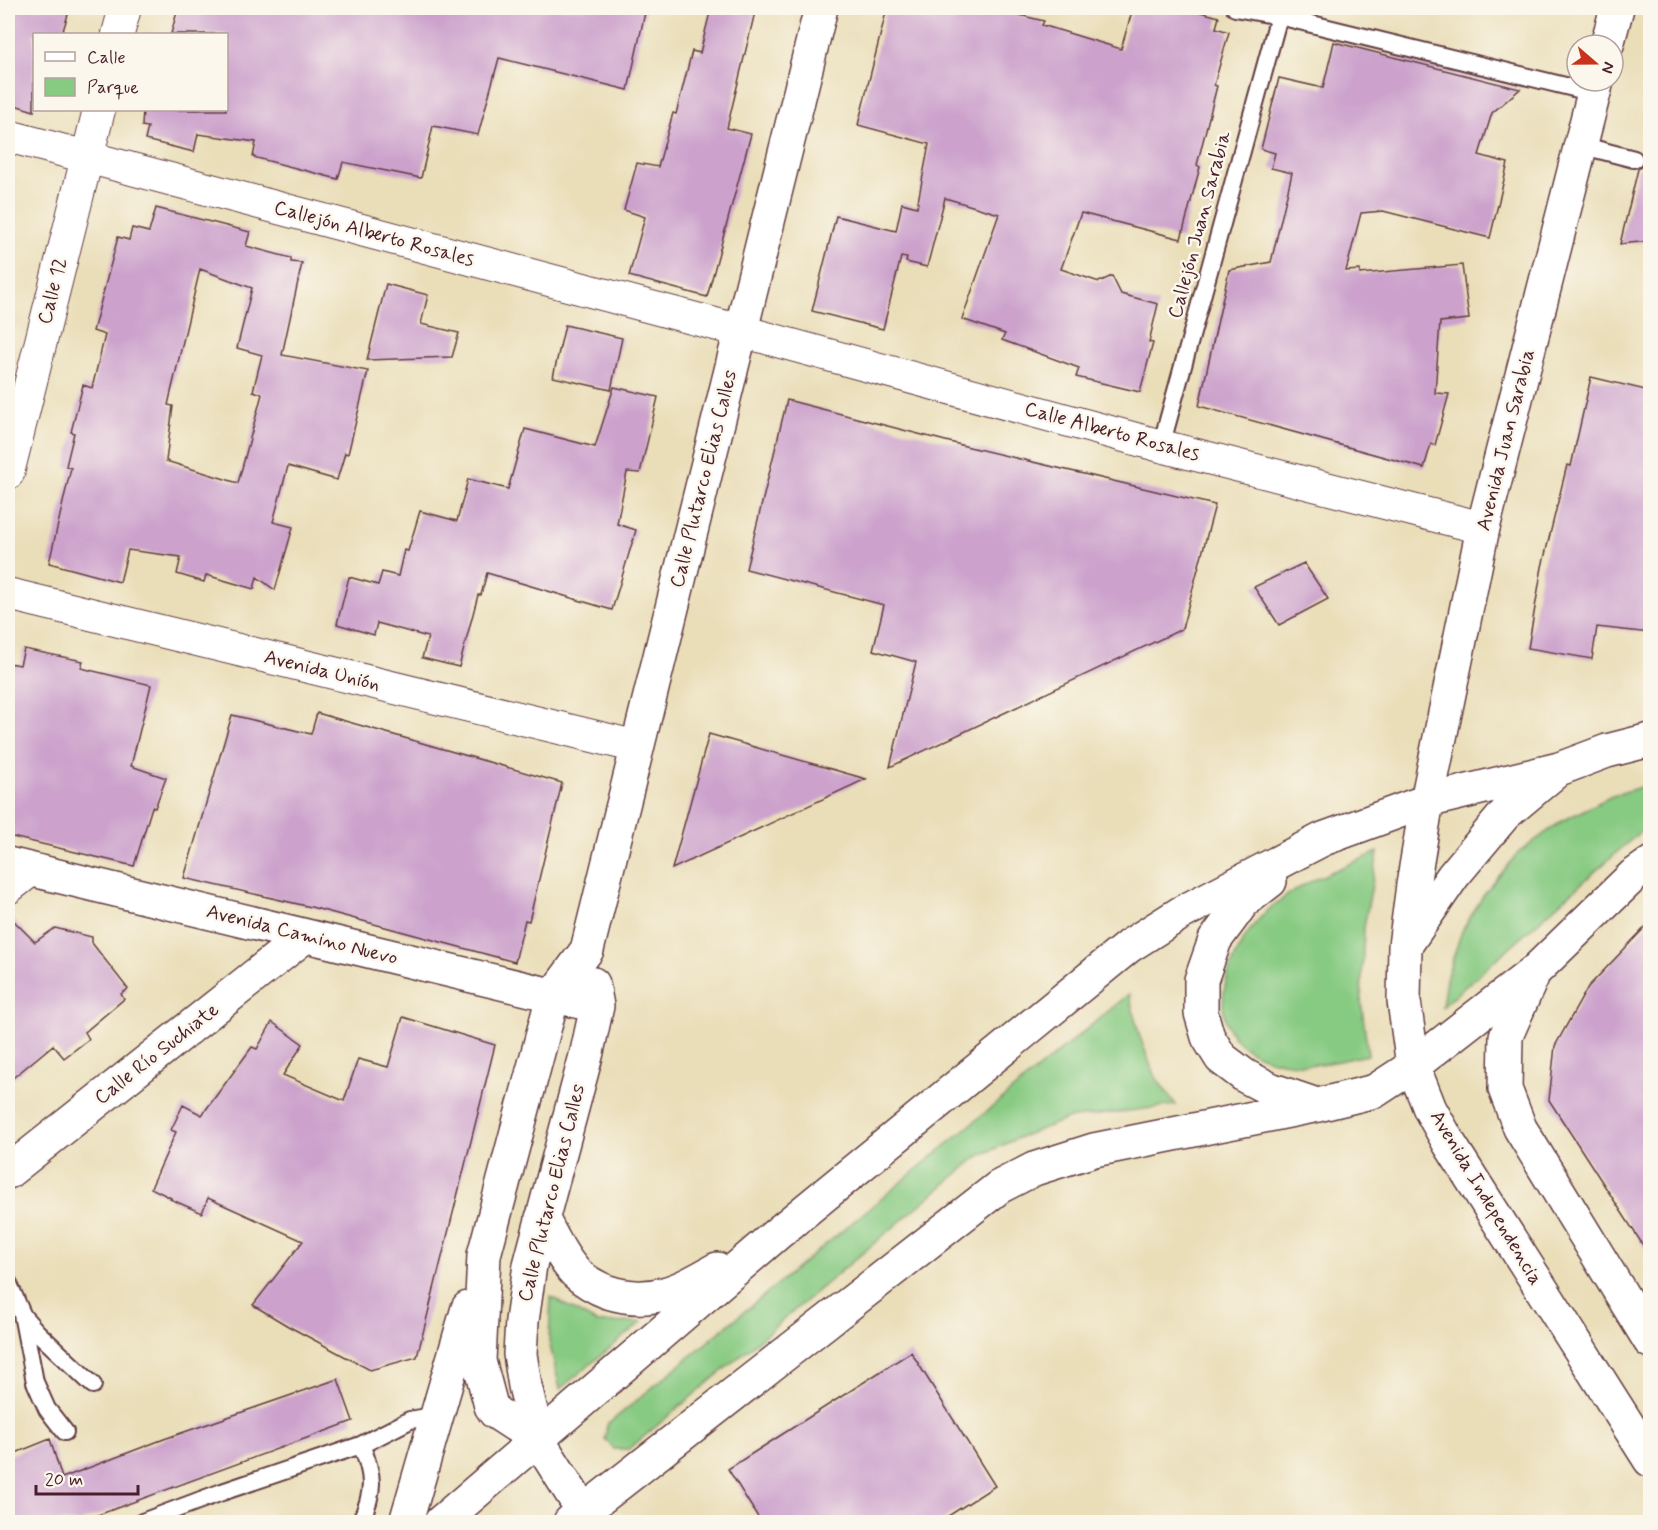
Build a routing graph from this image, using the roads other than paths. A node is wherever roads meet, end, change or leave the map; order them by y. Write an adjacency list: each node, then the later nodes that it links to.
1 (125, 8): 6 (street)
2 (821, 8): 15 (main road, Calle Plutarco Elias Calles)
3 (1235, 8): 5 (lane)
4 (1617, 8): 7 (main road)
5 (1279, 16): 8 (lane); 16 (lane, Callejón Juan Sarabia)
6 (118, 33)
7 (1610, 33)
8 (1565, 80)
9 (1593, 93): 12 (main road, Avenida Juan Sarabia)
10 (99, 111): 13 (street, Calle 12)
11 (8, 136): 13 (street, Callejón Alberto Rosales)
12 (1580, 145): 14 (lane); 18 (main road, Avenida Juan Sarabia)
13 (87, 158): 15 (street, Callejón Alberto Rosales); 17 (street, Calle 12)
14 (1634, 159)
15 (741, 331): 16 (street, Calle Alberto Rosales); 21 (main road, Calle Plutarco Elias Calles)
16 (1161, 446): 18 (street, Calle Alberto Rosales)
17 (8, 473)
18 (1483, 528): 23 (main road, Avenida Juan Sarabia)
19 (8, 594): 21 (street, Avenida Unión)
20 (1650, 740): 22 (main road)
21 (638, 747): 29 (main road, Calle Plutarco Elias Calles)
22 (1559, 769): 23 (main road); 28 (main road)
23 (1427, 801): 24 (main road); 28 (main road, Avenida Independencia)
24 (1323, 839): 34 (main road); 37 (main road)
25 (1650, 864): 30 (main road)
26 (15, 874): 27 (main road, Avenida Camino Nuevo)
27 (305, 936): 31 (main road, Avenida Camino Nuevo); 35 (main road, Calle Río Suchiate)
28 (1405, 946): 33 (main road, Avenida Independencia)
29 (586, 950): 31 (main road, Calle Plutarco Elias Calles); 32 (main road, Calle Plutarco Elias Calles)
30 (1535, 970): 33 (main road); 41 (main road)
31 (553, 996): 32 (main road, Avenida Camino Nuevo); 38 (main road, Calle Plutarco Elias Calles)
32 (597, 1005): 36 (main road, Calle Plutarco Elias Calles)
33 (1413, 1066): 34 (main road); 47 (main road, Avenida Independencia)
34 (1318, 1105): 48 (main road)
35 (8, 1172)
36 (542, 1218): 37 (main road); 45 (main road, Calle Plutarco Elias Calles)
37 (778, 1233): 45 (main road)
38 (484, 1255): 43 (main road); 45 (main road, Calle Plutarco Elias Calles)
39 (8, 1282): 40 (lane)
40 (22, 1314): 42 (lane); 44 (lane)
41 (1650, 1341)
42 (93, 1385)
43 (438, 1415): 46 (lane); 51 (main road)
44 (65, 1432)
45 (538, 1440): 48 (main road); 52 (main road)
46 (361, 1445): 49 (lane); 50 (lane)
47 (1650, 1460)
48 (581, 1519)
49 (142, 1522)
50 (360, 1522)
51 (406, 1522)
52 (441, 1522)

